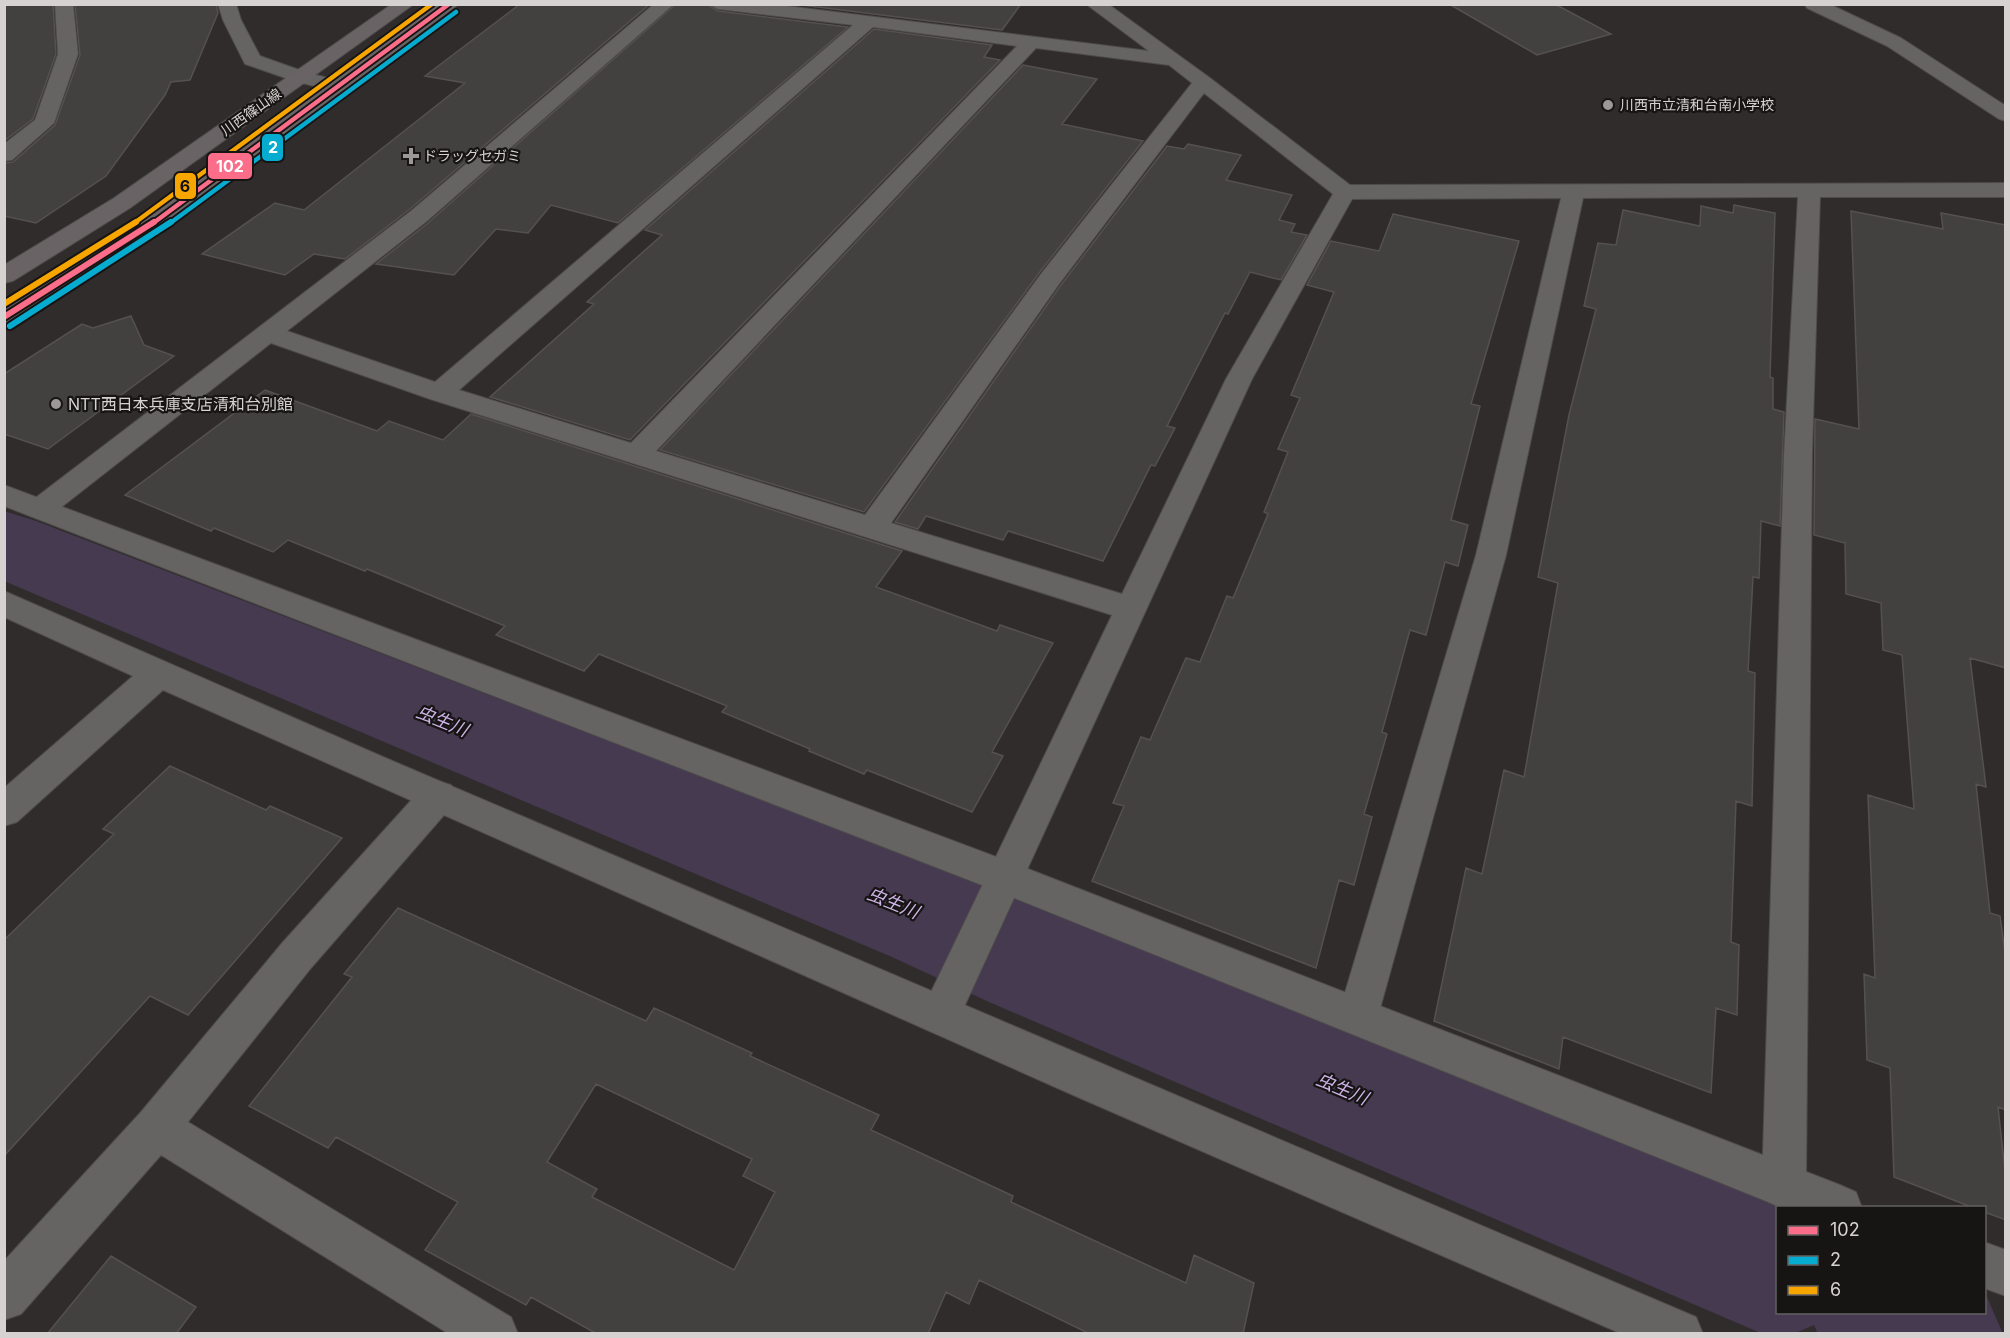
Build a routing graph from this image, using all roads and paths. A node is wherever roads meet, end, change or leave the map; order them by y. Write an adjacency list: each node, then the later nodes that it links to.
1 (64, 4): 16 (street)
2 (227, 4): 12 (street)
3 (405, 4): 12 (main road, 川西篠山線)
4 (450, 4): 14 (main road, 川西篠山線)
5 (665, 4): 23 (street)
6 (717, 4): 9 (street)
7 (1095, 4): 11 (street)
8 (1813, 4): 15 (street)
9 (869, 21): 10 (street); 24 (street)
10 (1030, 43): 11 (street); 25 (street)
11 (1175, 61): 13 (street)
12 (301, 77): 14 (street); 21 (main road, 川西篠山線)
13 (1203, 82): 19 (street); 28 (street)
14 (338, 86): 22 (main road, 川西篠山線)
15 (2006, 115)
16 (4, 155)
17 (2006, 190): 18 (street)
18 (1809, 191): 20 (street); 38 (street)
19 (1345, 192): 20 (street); 30 (street)
20 (1573, 193): 36 (street)
21 (4, 276)
22 (4, 317)
23 (268, 333): 24 (street); 27 (street)
24 (439, 393): 25 (street)
25 (636, 455): 28 (street)
26 (4, 495): 27 (street)
27 (40, 509): 34 (street)
28 (872, 528): 30 (street)
29 (4, 603): 31 (street)
30 (1132, 609): 34 (street)
31 (158, 674): 32 (street); 33 (street)
32 (438, 796): 35 (street); 37 (street)
33 (4, 811)
34 (1005, 877): 35 (street); 36 (street)
35 (940, 1015): 44 (street)
36 (1358, 1017): 38 (street)
37 (156, 1127): 42 (street); 43 (street)
38 (1784, 1185): 39 (street)
39 (1835, 1206)
40 (1986, 1265): 41 (street)
41 (2006, 1273)
42 (4, 1297)
43 (494, 1334)
44 (1679, 1334)

